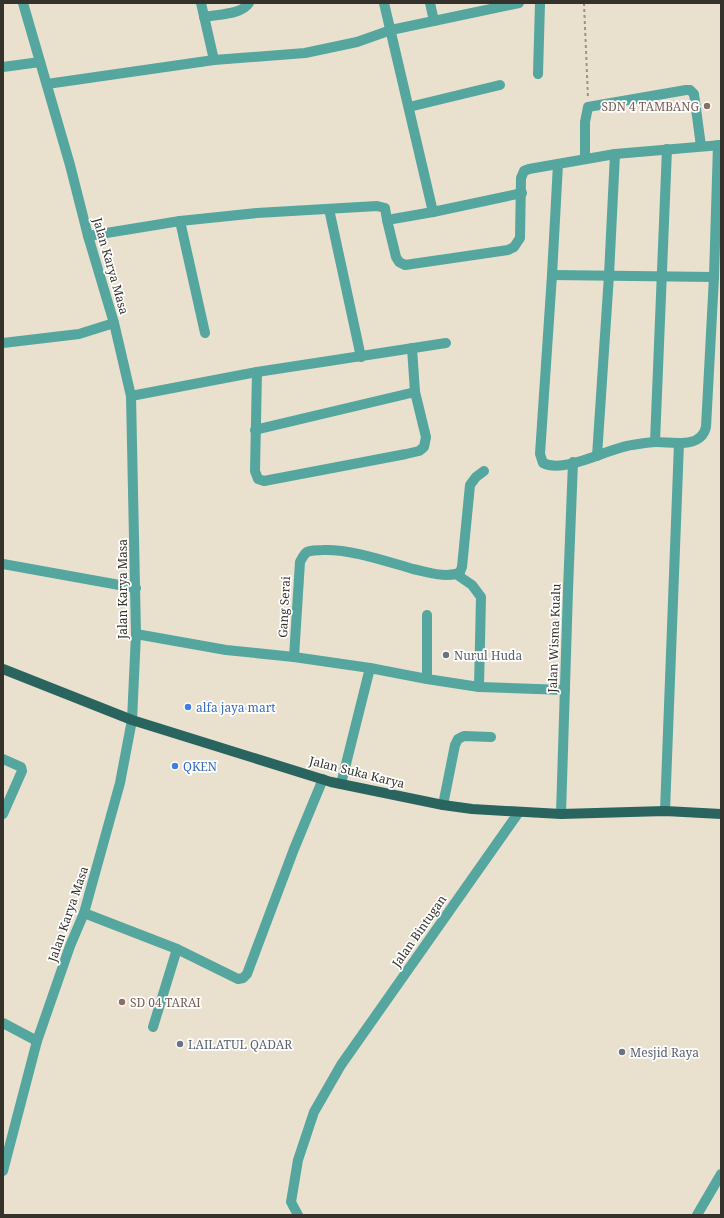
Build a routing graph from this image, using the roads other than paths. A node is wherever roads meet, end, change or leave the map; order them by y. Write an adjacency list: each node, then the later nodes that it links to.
1 (23, 3): 12 (street, Jalan Karya Masa)
2 (201, 3): 8 (street)
3 (249, 3): 8 (street)
4 (384, 3): 10 (street)
5 (430, 3): 9 (street)
6 (519, 3): 9 (street)
7 (540, 3): 14 (street)
8 (204, 16): 11 (street)
9 (434, 21): 10 (street)
10 (391, 30): 11 (street); 17 (street)
11 (214, 60): 15 (street)
12 (40, 62): 13 (street); 15 (street, Jalan Karya Masa)
13 (3, 67)
14 (538, 74)
15 (47, 84): 29 (street, Jalan Karya Masa)
16 (500, 85): 17 (street)
17 (409, 106): 26 (street)
18 (720, 145): 19 (street); 33 (street)
19 (701, 146): 20 (street); 22 (street)
20 (668, 149): 21 (street); 32 (street)
21 (615, 154): 22 (street); 31 (street)
22 (585, 159): 23 (street)
23 (558, 164): 24 (street); 30 (street)
24 (522, 193): 26 (street); 27 (street)
25 (329, 209): 27 (street); 28 (street); 39 (street)
26 (433, 212): 27 (street)
27 (387, 220)
28 (180, 221): 29 (street); 35 (street)
29 (88, 236): 34 (street, Jalan Karya Masa)
30 (552, 275): 31 (street); 47 (street)
31 (609, 276): 32 (street); 46 (street)
32 (662, 276): 33 (street); 44 (street)
33 (714, 277): 45 (street)
34 (114, 323): 36 (street); 42 (street, Jalan Karya Masa)
35 (205, 332)
36 (3, 343)
37 (446, 343): 38 (street)
38 (412, 348): 39 (street); 41 (street)
39 (361, 356): 40 (street)
40 (258, 372): 42 (street); 43 (street)
41 (416, 392): 43 (street); 43 (street)
42 (131, 396): 51 (street, Jalan Karya Masa)
43 (255, 430)
44 (655, 442): 45 (street); 46 (street)
45 (679, 443): 66 (street)
46 (597, 456): 47 (street)
47 (573, 462): 59 (street, Jalan Wisma Kualu)
48 (484, 471): 50 (street)
49 (3, 564): 51 (street)
50 (456, 574): 54 (street, Gang Serai); 58 (street)
51 (136, 588): 53 (street, Jalan Karya Masa)
52 (427, 615): 57 (street)
53 (136, 634): 54 (street, Gang Serai); 60 (street, Jalan Karya Masa)
54 (294, 658): 55 (street)
55 (370, 668): 57 (street); 64 (street)
56 (3, 669): 60 (main road, Jalan Suka Karya)
57 (427, 679): 58 (street)
58 (479, 687): 59 (street)
59 (565, 690): 69 (street, Jalan Wisma Kualu)
60 (132, 720): 63 (main road, Jalan Suka Karya); 71 (street, Jalan Karya Masa)
61 (490, 737): 65 (street)
62 (3, 759): 68 (street)
63 (323, 779): 64 (main road, Jalan Suka Karya); 72 (street)
64 (341, 784): 65 (main road, Jalan Suka Karya)
65 (443, 805): 67 (main road, Jalan Suka Karya)
66 (665, 811): 69 (main road, Jalan Suka Karya); 70 (main road, Jalan Suka Karya)
67 (519, 812): 69 (main road, Jalan Suka Karya); 79 (street, Jalan Bintugan)
68 (3, 814)
69 (561, 814)
70 (721, 814)
71 (84, 913): 72 (street); 75 (street, Jalan Karya Masa)
72 (177, 949): 74 (street)
73 (3, 1023): 75 (street)
74 (153, 1027)
75 (38, 1041): 76 (street, Jalan Karya Masa)
76 (7, 1143): 77 (street, Jalan Karya Masa)
77 (3, 1171)
78 (721, 1174): 80 (street)
79 (298, 1215)
80 (697, 1215)

